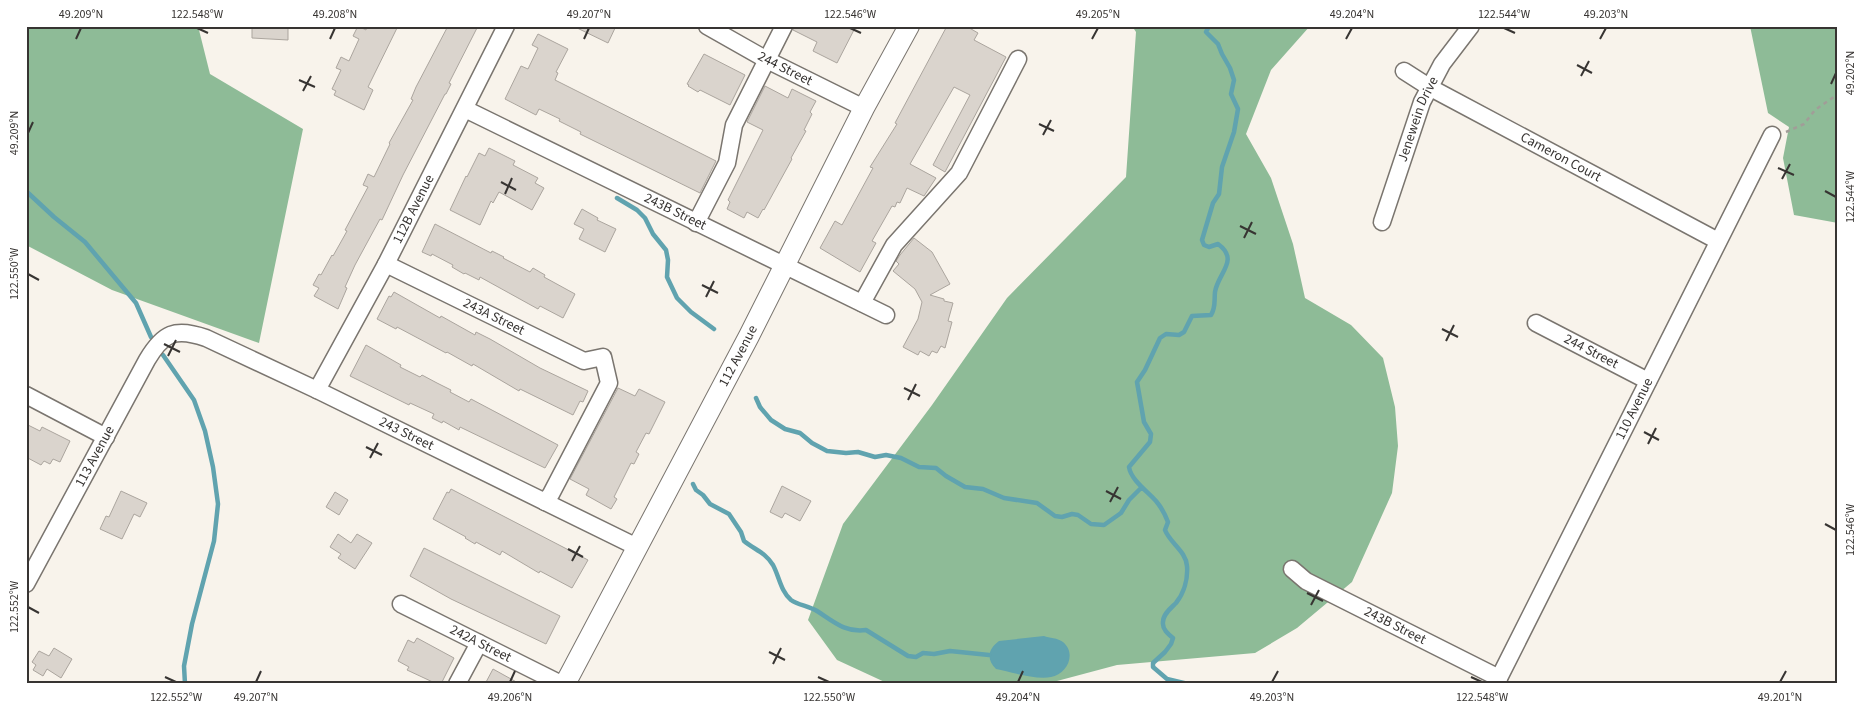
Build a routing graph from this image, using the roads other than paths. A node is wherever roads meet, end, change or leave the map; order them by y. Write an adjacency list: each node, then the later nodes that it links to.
1 (506, 26): 11 (street, 112B Avenue)
2 (707, 26): 7 (street, 244 Street)
3 (784, 26): 7 (street)
4 (909, 26): 10 (main road, 112 Avenue)
5 (1471, 26): 9 (street, Jenewein Drive)
6 (1018, 59): 18 (street)
7 (767, 60): 10 (street, 244 Street); 14 (street)
8 (1404, 71): 9 (street, Cameron Court)
9 (1429, 87): 13 (street, Jenewein Drive); 15 (street, Cameron Court)
10 (864, 108): 17 (main road, 112 Avenue)
11 (465, 109): 14 (street, 243B Street); 16 (street, 112B Avenue)
12 (1772, 135): 15 (street, 110 Avenue)
13 (1382, 222)
14 (696, 223): 17 (street, 243B Street)
15 (1718, 242): 22 (street, 110 Avenue)
16 (386, 264): 23 (street, 112B Avenue); 26 (street, 243A Street)
17 (785, 267): 18 (street, 243B Street); 27 (main road, 112 Avenue)
18 (862, 303): 19 (street, 243B Street)
19 (886, 315)
20 (1536, 323): 22 (street, 244 Street)
21 (170, 334): 23 (street, 243 Street); 25 (street, 113 Avenue)
22 (1648, 381): 32 (street, 110 Avenue)
23 (317, 390): 26 (street, 243 Street)
24 (26, 395): 25 (street)
25 (106, 437): 29 (street, 113 Avenue)
26 (545, 502): 27 (street, 243 Street)
27 (637, 547): 35 (main road, 112 Avenue)
28 (1292, 569): 32 (street, 243B Street)
29 (26, 584)
30 (401, 604): 31 (street, 242A Street)
31 (479, 643): 33 (street); 34 (street, 242A Street)
32 (1497, 681)
33 (458, 684)
34 (561, 684)
35 (565, 684)

